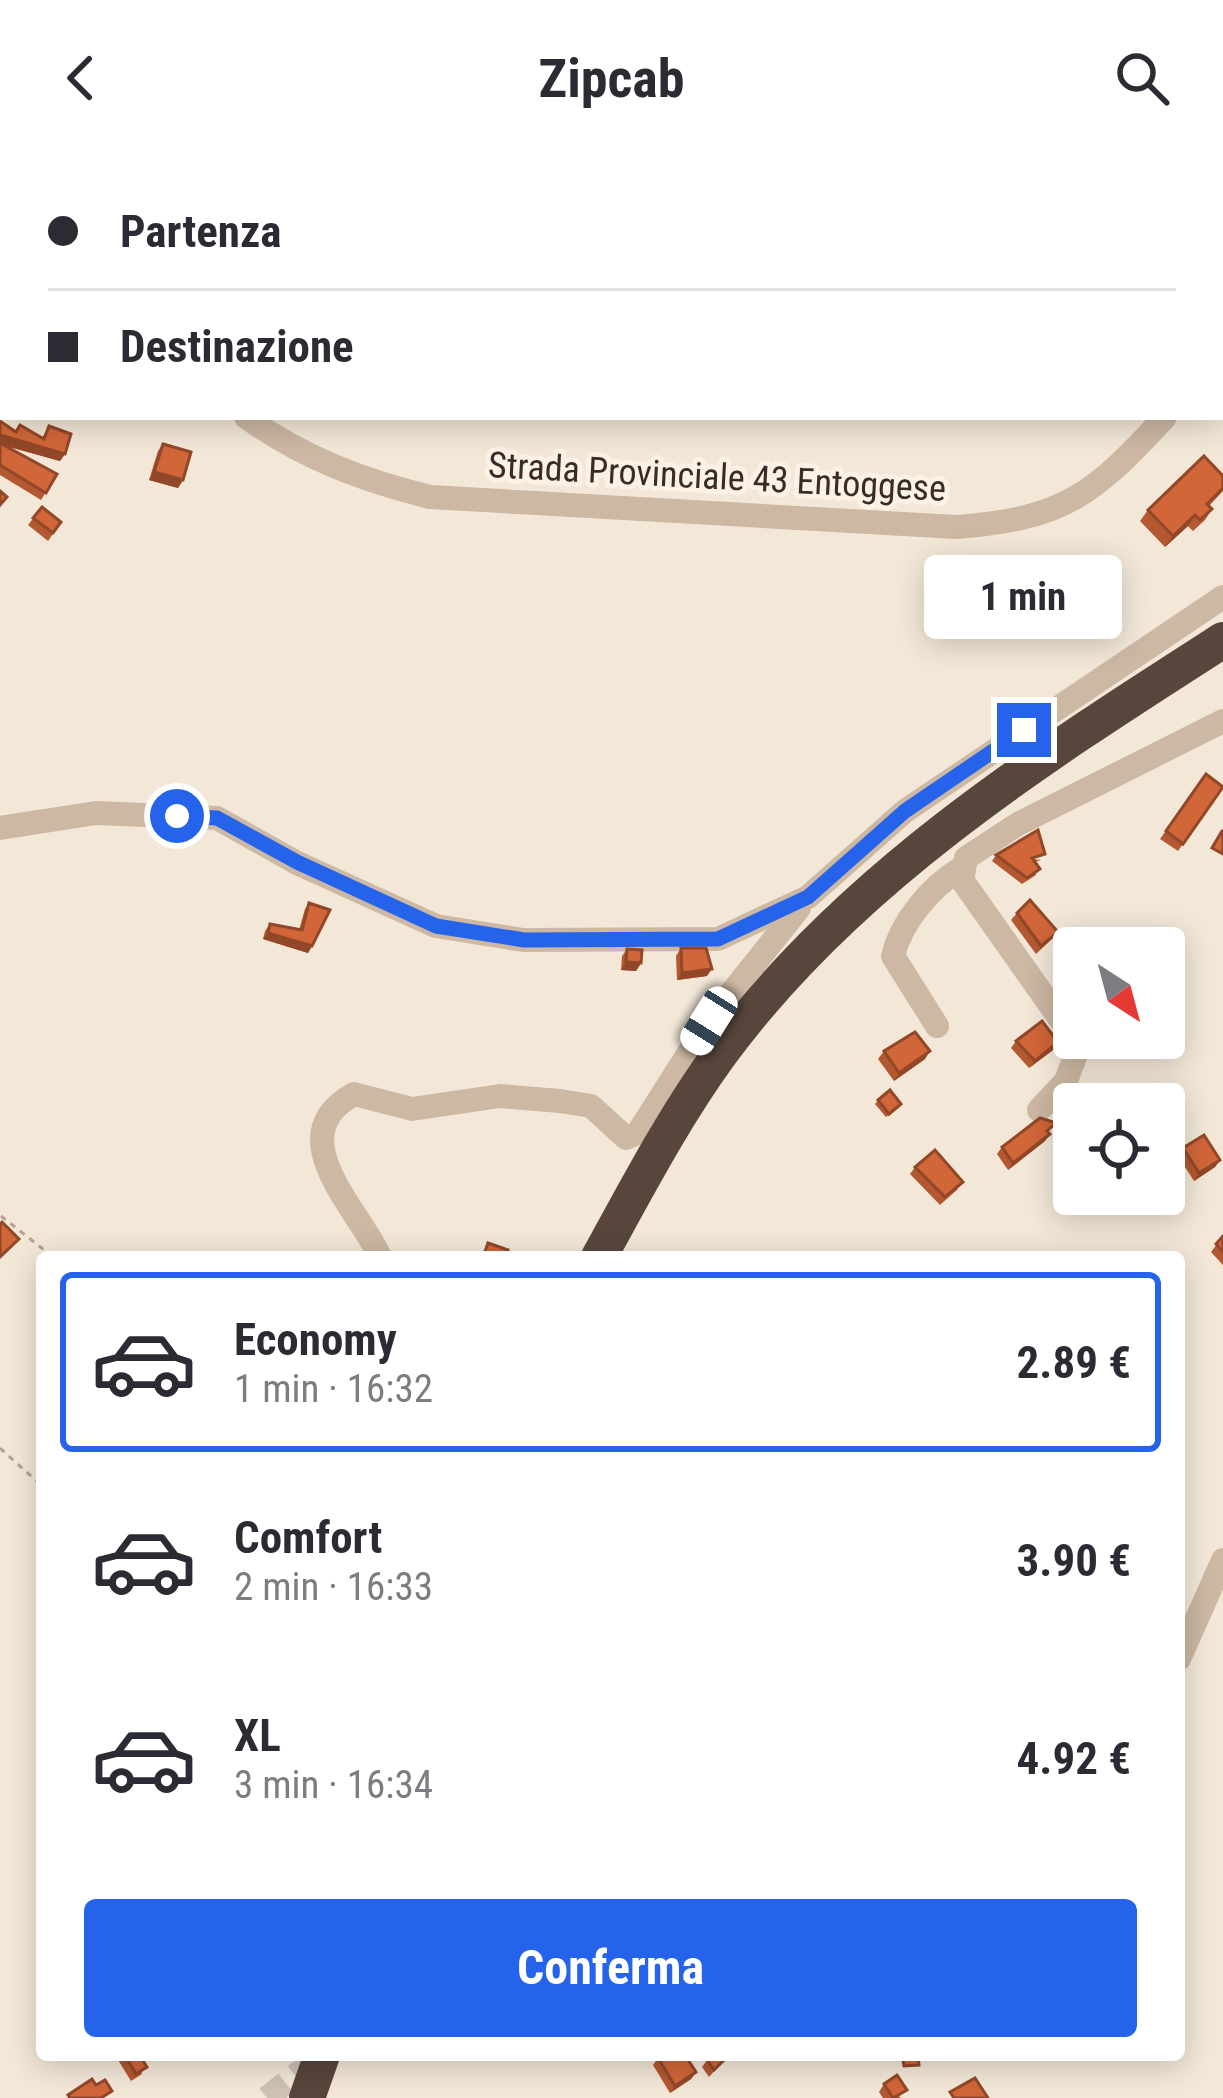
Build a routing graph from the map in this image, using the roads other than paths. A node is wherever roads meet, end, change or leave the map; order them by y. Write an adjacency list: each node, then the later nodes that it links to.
1 (250, 420): 2 (street, Strada Provinciale 43 Entoggese)
2 (1162, 420)
3 (1223, 597): 9 (street)
4 (1223, 640): 13 (highway)
5 (1223, 662): 14 (highway)
6 (1223, 721): 8 (street)
7 (0, 828): 9 (street)
8 (962, 868): 10 (street); 11 (street)
9 (808, 897): 12 (street)
10 (937, 1026)
11 (1039, 1110)
12 (376, 1251)
13 (603, 1251)
14 (626, 1251)
15 (1223, 1560): 16 (street)
16 (1185, 1646)
17 (320, 2061): 19 (highway)
18 (340, 2061): 20 (highway)
19 (307, 2098)
20 (328, 2098)

